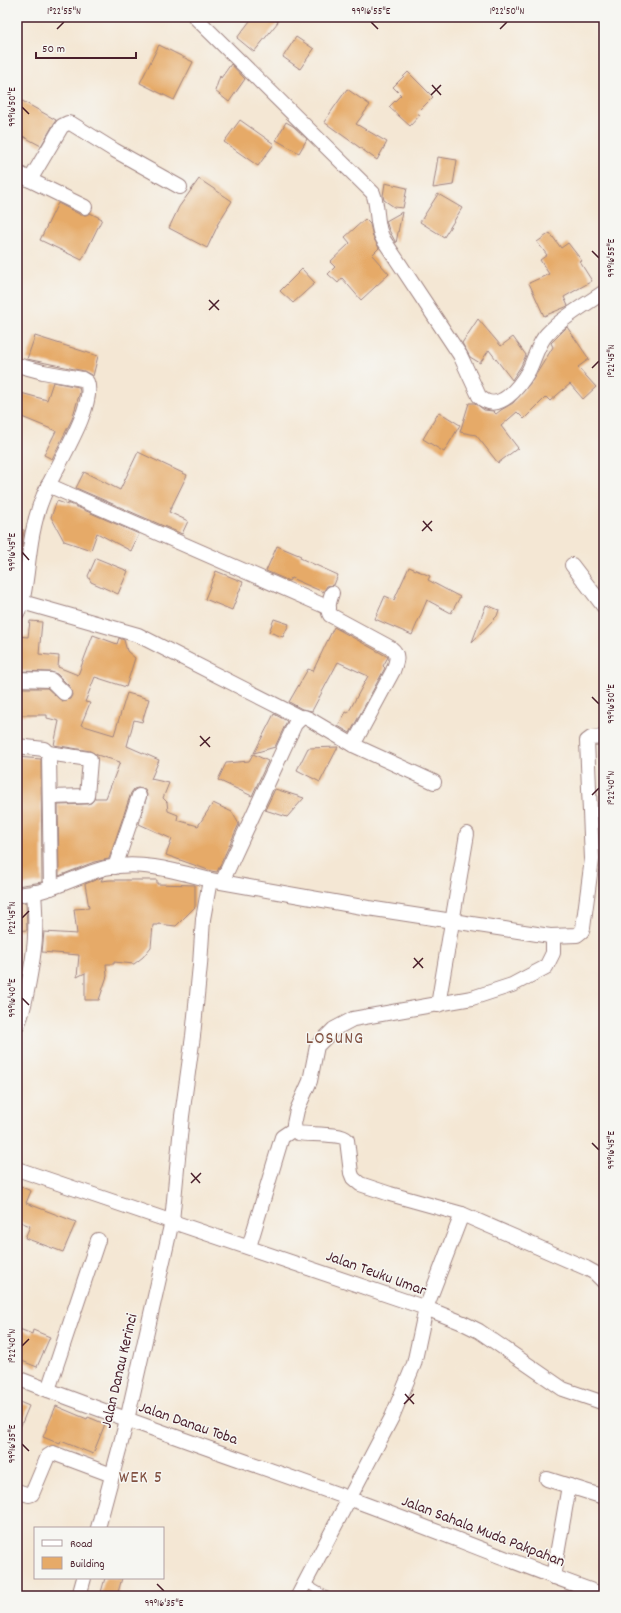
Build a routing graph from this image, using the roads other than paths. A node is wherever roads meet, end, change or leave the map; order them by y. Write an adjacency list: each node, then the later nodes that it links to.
1 (195, 17): 6 (street)
2 (17, 172): 3 (street)
3 (30, 180): 4 (street); 5 (street)
4 (180, 187)
5 (85, 207)
6 (604, 292)
7 (17, 365): 8 (street)
8 (48, 485): 12 (street); 13 (street)
9 (572, 565): 11 (street)
10 (332, 593): 13 (street)
11 (604, 607)
12 (19, 608): 16 (street)
13 (329, 608): 18 (street)
14 (17, 680): 15 (street)
15 (64, 693)
16 (301, 718): 18 (street); 26 (street, Jalan Danau Kerinci)
17 (604, 737): 31 (street)
18 (353, 745): 21 (street)
19 (17, 746): 20 (street)
20 (48, 752): 23 (street); 23 (street)
21 (434, 782)
22 (139, 796): 25 (street)
23 (50, 797): 27 (street)
24 (467, 834): 30 (street)
25 (115, 867): 26 (street); 27 (street)
26 (216, 881): 30 (street); 37 (street, Jalan Danau Kerinci)
27 (51, 888): 28 (street)
28 (34, 892): 29 (street); 33 (street)
29 (17, 895)
30 (454, 922): 31 (street); 32 (street)
31 (550, 936): 32 (street)
32 (438, 1005): 34 (street)
33 (17, 1025)
34 (294, 1129): 36 (street); 39 (street)
35 (17, 1169): 37 (street, Jalan Teuku Umar)
36 (462, 1214): 40 (street); 41 (street)
37 (172, 1221): 39 (street, Jalan Teuku Umar); 45 (street, Jalan Danau Kerinci)
38 (98, 1240): 43 (street)
39 (249, 1247): 41 (street, Jalan Teuku Umar)
40 (604, 1282)
41 (426, 1308): 44 (street); 51 (street, Jalan Teuku Umar)
42 (17, 1378): 43 (street, Jalan Danau Toba)
43 (48, 1390): 45 (street, Jalan Danau Toba)
44 (604, 1403)
45 (127, 1420): 46 (street, Jalan Danau Kerinci); 51 (street, Jalan Danau Toba)
46 (112, 1475): 49 (street); 52 (street, Jalan Danau Kerinci)
47 (547, 1479): 48 (street)
48 (569, 1486): 50 (street); 53 (street)
49 (17, 1491)
50 (604, 1497)
51 (350, 1498): 53 (street, Jalan Sahala Muda Pakpahan); 55 (street, Jalan Teuku Umar)
52 (98, 1527)
53 (553, 1577): 56 (street, Jalan Sahala Muda Pakpahan)
54 (84, 1579): 57 (street)
55 (306, 1583): 58 (street, Jalan Teuku Umar); 59 (lane)
56 (604, 1595)
57 (79, 1596)
58 (298, 1596)
59 (327, 1596)

